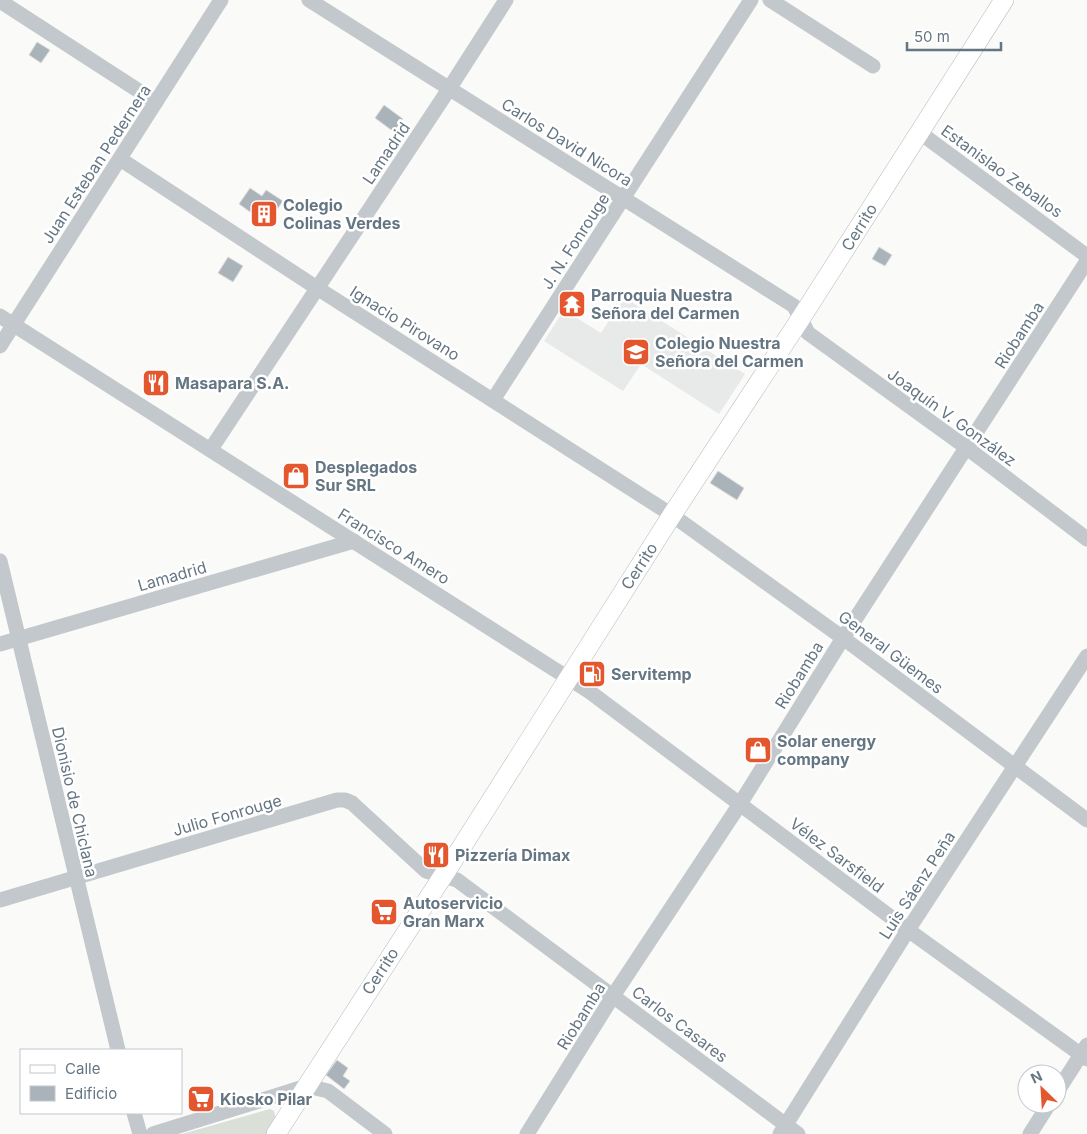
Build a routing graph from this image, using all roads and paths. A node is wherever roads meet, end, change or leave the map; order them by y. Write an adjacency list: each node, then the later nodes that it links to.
1 (221, 0): 10 (street, Juan Esteban Pedernera)
2 (309, 0): 9 (street, Carlos David Nicora)
3 (506, 0): 9 (street, Lamadrid)
4 (751, 0): 13 (street, J. N. Fonrouge)
5 (770, 0): 8 (street)
6 (1004, 0): 11 (main road, Cerrito)
7 (0, 1): 10 (street)
8 (873, 66)
9 (449, 89): 13 (street, Carlos David Nicora); 16 (street, Lamadrid)
10 (156, 102): 12 (street, Juan Esteban Pedernera)
11 (919, 132): 14 (street, Estanislao Zeballos); 18 (main road, Cerrito)
12 (120, 159): 16 (street, Ignacio Pirovano); 19 (street, Juan Esteban Pedernera)
13 (623, 199): 18 (street, Carlos David Nicora); 21 (street, J. N. Fonrouge)
14 (1087, 256)
15 (1087, 261): 22 (street, Riobamba)
16 (316, 288): 21 (street, Ignacio Pirovano); 23 (street, Lamadrid)
17 (0, 316): 19 (street, Francisco Amero)
18 (801, 318): 22 (street, Joaquín V. González); 24 (main road, Cerrito)
19 (13, 324): 20 (street, Juan Esteban Pedernera); 23 (street, Francisco Amero)
20 (0, 346)
21 (493, 400): 24 (street, Ignacio Pirovano)
22 (967, 448): 25 (street, Joaquín V. González); 29 (street, Riobamba)
23 (211, 449): 26 (street, Francisco Amero)
24 (672, 515): 29 (street, General Güemes); 32 (main road, Cerrito)
25 (1087, 539)
26 (354, 541): 28 (street, Lamadrid); 32 (street, Francisco Amero)
27 (0, 561): 28 (street, Dionisio de Chiclana)
28 (19, 638): 30 (street, Lamadrid); 37 (street, Dionisio de Chiclana)
29 (843, 638): 33 (street, General Güemes); 34 (street, Riobamba)
30 (0, 644)
31 (1087, 656): 33 (street, Luis Sáenz Peña)
32 (568, 677): 34 (street, Vélez Sarsfield); 36 (main road, Cerrito)
33 (1015, 766): 35 (street, General Güemes); 39 (street, Luis Sáenz Peña)
34 (740, 804): 39 (street, Vélez Sarsfield); 40 (street, Riobamba)
35 (1087, 820)
36 (442, 877): 37 (street, Julio Fonrouge); 40 (street, Carlos Casares); 44 (main road, Cerrito)
37 (75, 878): 38 (street, Julio Fonrouge); 41 (street, Dionisio de Chiclana)
38 (0, 900)
39 (908, 930): 42 (street, Vélez Sarsfield); 47 (street, Luis Sáenz Peña)
40 (614, 996): 47 (street, Carlos Casares); 52 (street, Riobamba)
41 (118, 1049)
42 (1085, 1053): 43 (street)
43 (1067, 1078)
44 (307, 1086): 49 (street); 50 (main road, Cerrito); 51 (street)
45 (134, 1114): 48 (street)
46 (1043, 1114): 54 (street)
47 (783, 1129): 53 (street, Carlos Casares)
48 (140, 1134)
49 (153, 1134)
50 (276, 1134)
51 (385, 1134)
52 (527, 1134)
53 (798, 1134)
54 (1030, 1134)

